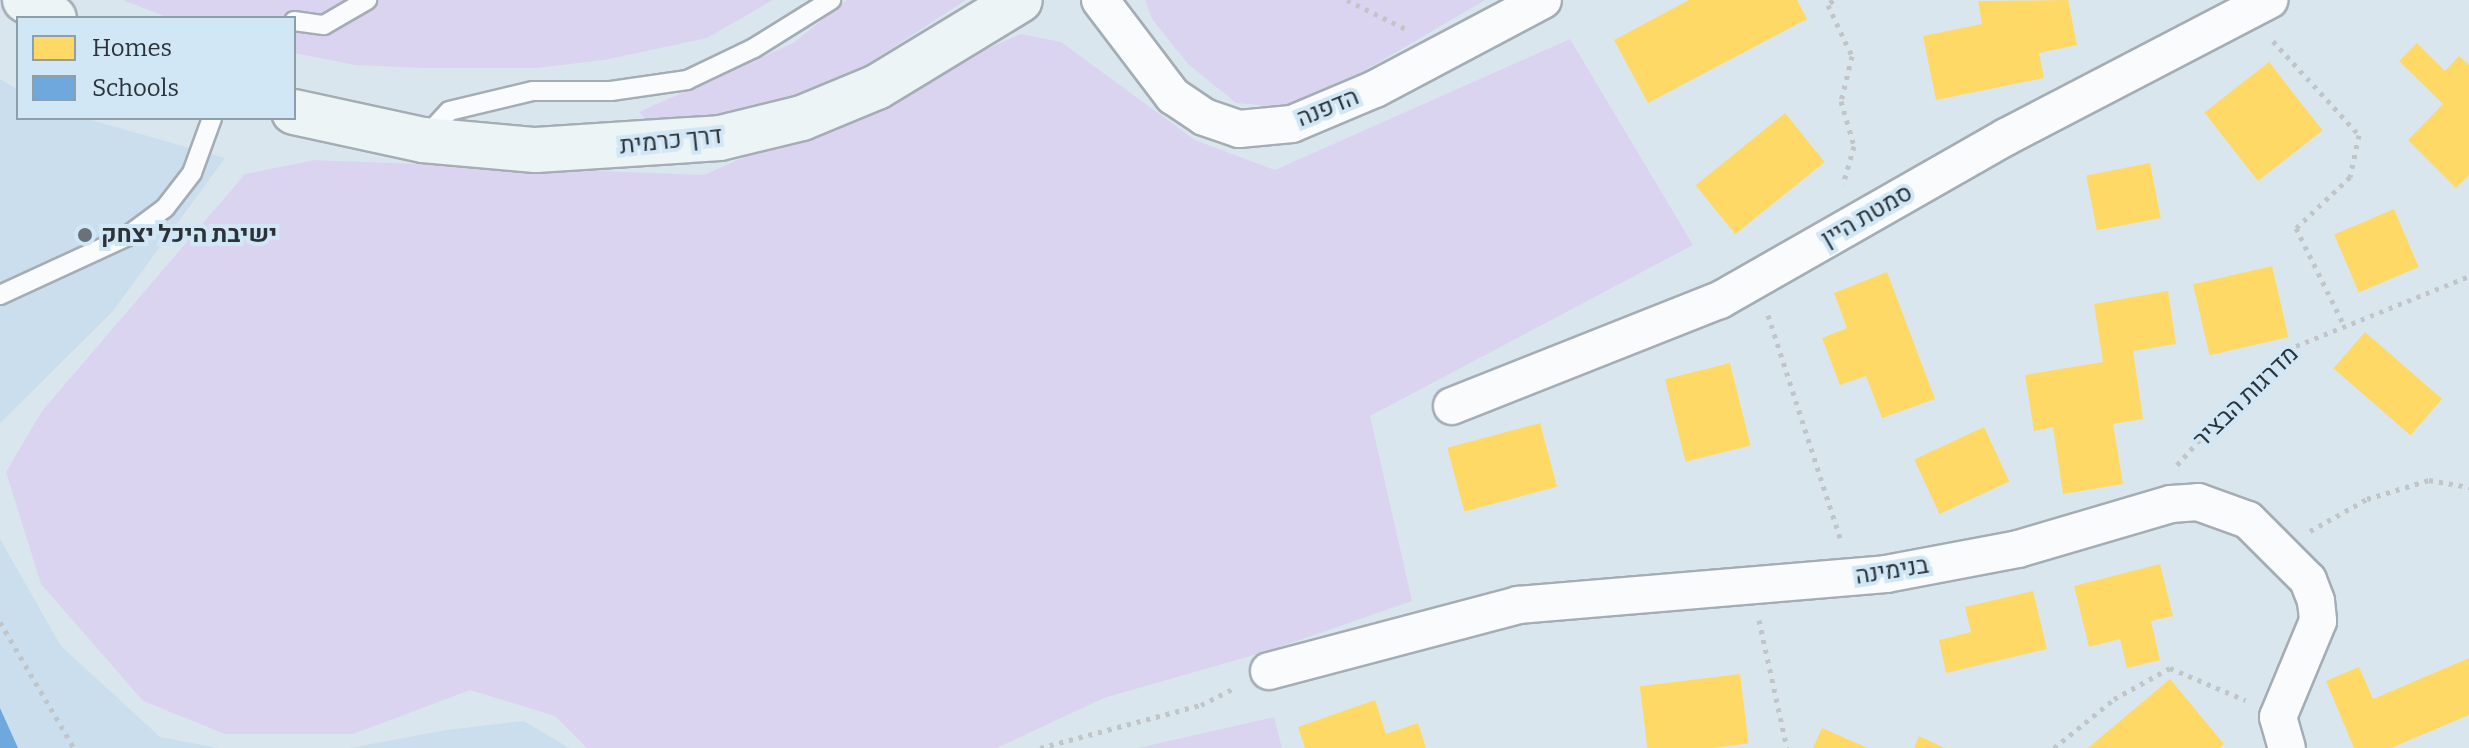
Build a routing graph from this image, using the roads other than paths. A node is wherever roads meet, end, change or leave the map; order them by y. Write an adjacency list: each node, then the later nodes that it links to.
1 (25, 0): 8 (street)
2 (367, 0): 9 (lane)
3 (831, 0): 12 (lane)
4 (1020, 0): 12 (street, דרך כרמית)
5 (1100, 0): 6 (street, הדפנה)
6 (1543, 0)
7 (2274, 13): 14 (street, סמטת היין)
8 (51, 16)
9 (296, 21)
10 (296, 112): 12 (street, דרך כרמית)
11 (211, 120): 13 (lane)
12 (423, 140)
13 (0, 295)
14 (1452, 406)
15 (1269, 671): 16 (street, בנימינה)
16 (2282, 732)

